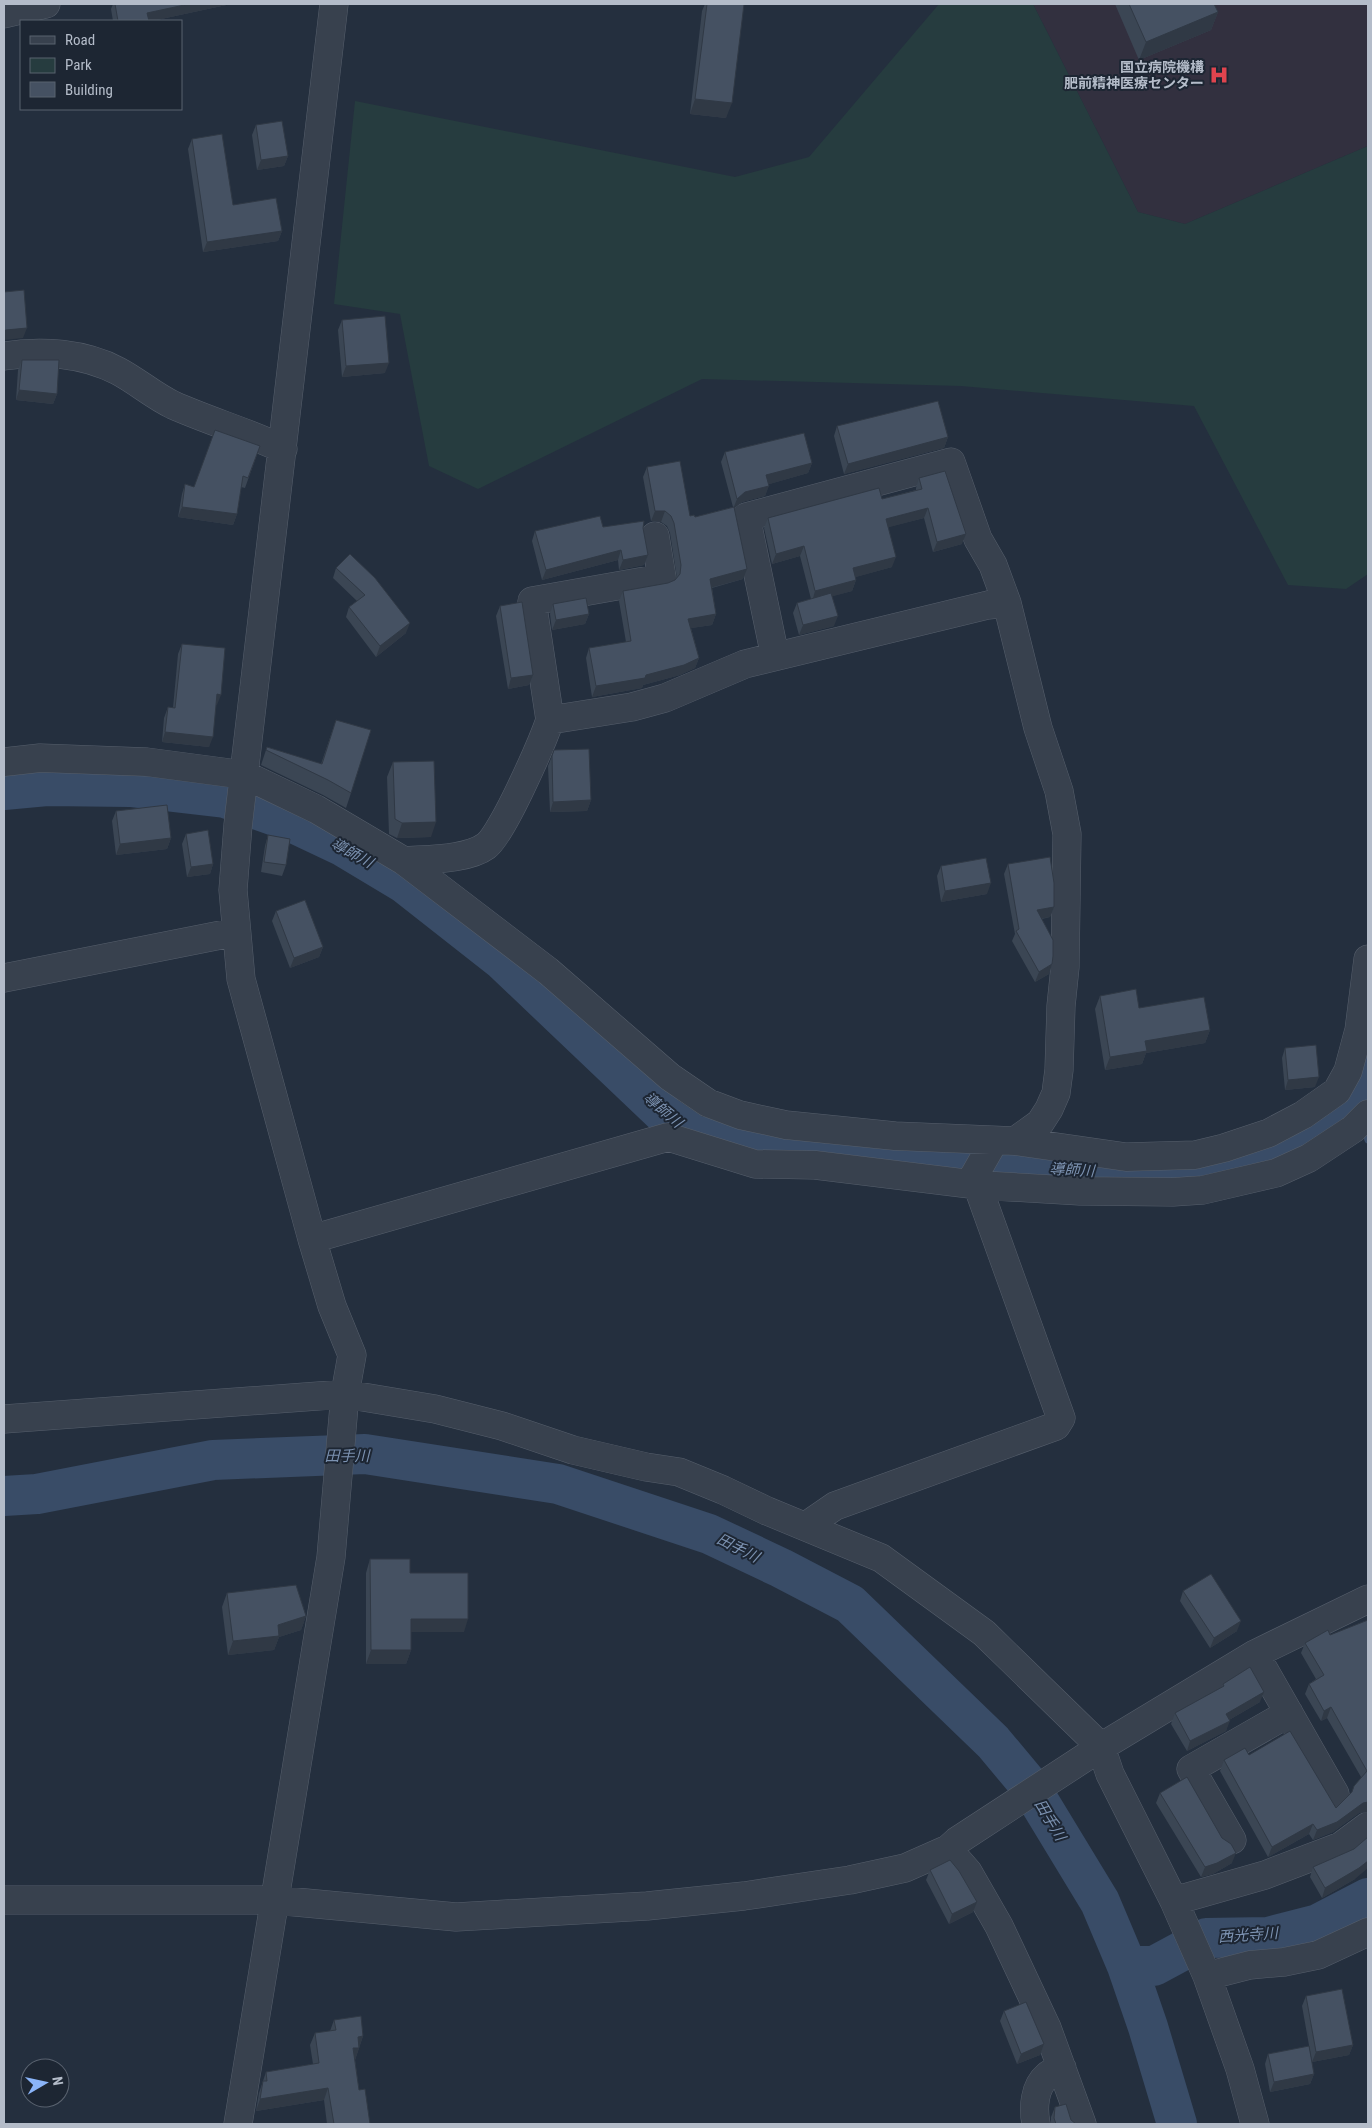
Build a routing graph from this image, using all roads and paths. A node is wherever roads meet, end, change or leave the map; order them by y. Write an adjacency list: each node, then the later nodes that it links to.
1 (46, 4): 3 (street)
2 (334, 4): 5 (street)
3 (4, 14)
4 (4, 356): 5 (street)
5 (282, 449): 11 (street)
6 (655, 536): 9 (street)
7 (1007, 603): 8 (street); 8 (street); 17 (street)
8 (775, 656): 9 (street)
9 (550, 720): 12 (street)
10 (4, 762): 11 (street)
11 (245, 775): 12 (street); 13 (street)
12 (404, 861): 17 (street)
13 (236, 932): 15 (street); 19 (street)
14 (1368, 959): 17 (street)
15 (4, 978)
16 (1361, 1122): 18 (street)
17 (1004, 1141): 18 (street)
18 (976, 1180): 19 (street); 22 (street)
19 (312, 1239): 20 (street)
20 (345, 1394): 21 (street); 22 (street); 32 (street)
21 (4, 1419)
22 (806, 1526): 26 (street)
23 (1368, 1599): 24 (street)
24 (1255, 1654): 25 (street); 26 (street)
25 (1288, 1713): 27 (street); 29 (street)
26 (1095, 1751): 30 (street); 33 (street)
27 (1335, 1794)
28 (1368, 1826): 33 (street)
29 (1232, 1840)
30 (952, 1845): 32 (street); 36 (street)
31 (4, 1900): 32 (street)
32 (274, 1900): 37 (street)
33 (1180, 1912): 35 (street)
34 (1368, 1932): 35 (street)
35 (1207, 1976): 40 (street)
36 (1062, 2068): 38 (street); 39 (street)
37 (238, 2124)
38 (1036, 2124)
39 (1082, 2124)
40 (1255, 2124)

